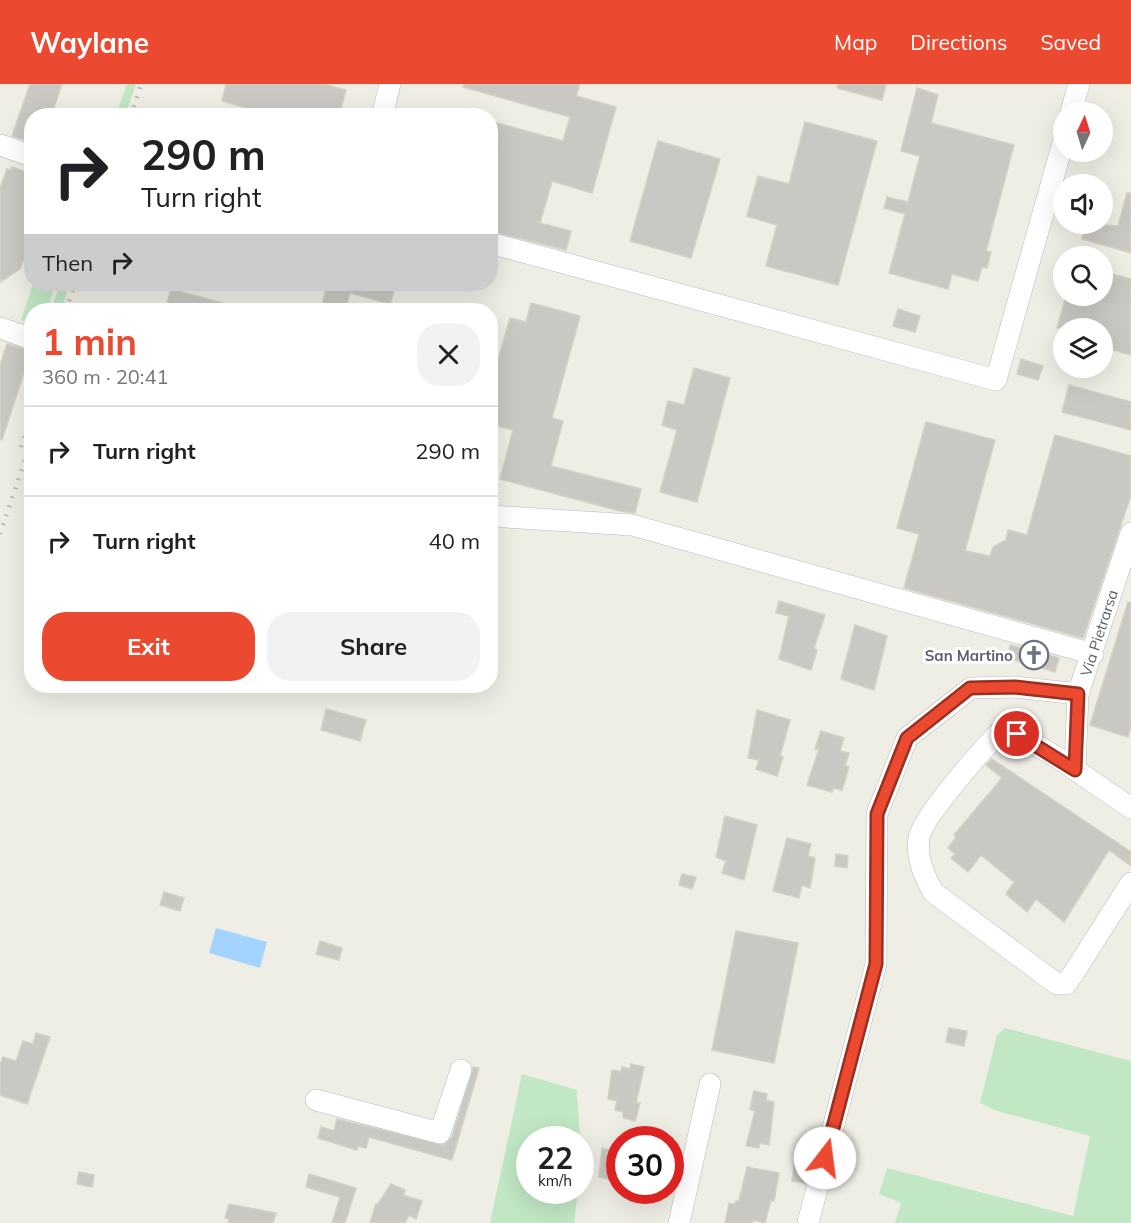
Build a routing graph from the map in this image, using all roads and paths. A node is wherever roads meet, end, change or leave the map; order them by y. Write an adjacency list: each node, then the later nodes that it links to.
1 (390, 84): 4 (street)
2 (1079, 84): 3 (street)
3 (1074, 102)
4 (384, 108)
5 (0, 145): 6 (street)
6 (24, 153)
7 (1058, 162): 8 (street)
8 (498, 245)
9 (0, 327): 10 (street)
10 (24, 336)
11 (498, 517): 13 (street)
12 (1131, 533): 13 (street, Via Pietrarsa)
13 (1093, 654): 14 (street, Via Pietrarsa)
14 (1078, 694): 15 (street); 22 (street, Via Pietrarsa)
15 (1075, 770): 16 (street); 17 (street)
16 (1131, 808)
17 (1131, 883)
18 (461, 1070): 20 (street)
19 (710, 1084): 21 (street)
20 (316, 1100)
21 (679, 1223)
22 (808, 1223)

